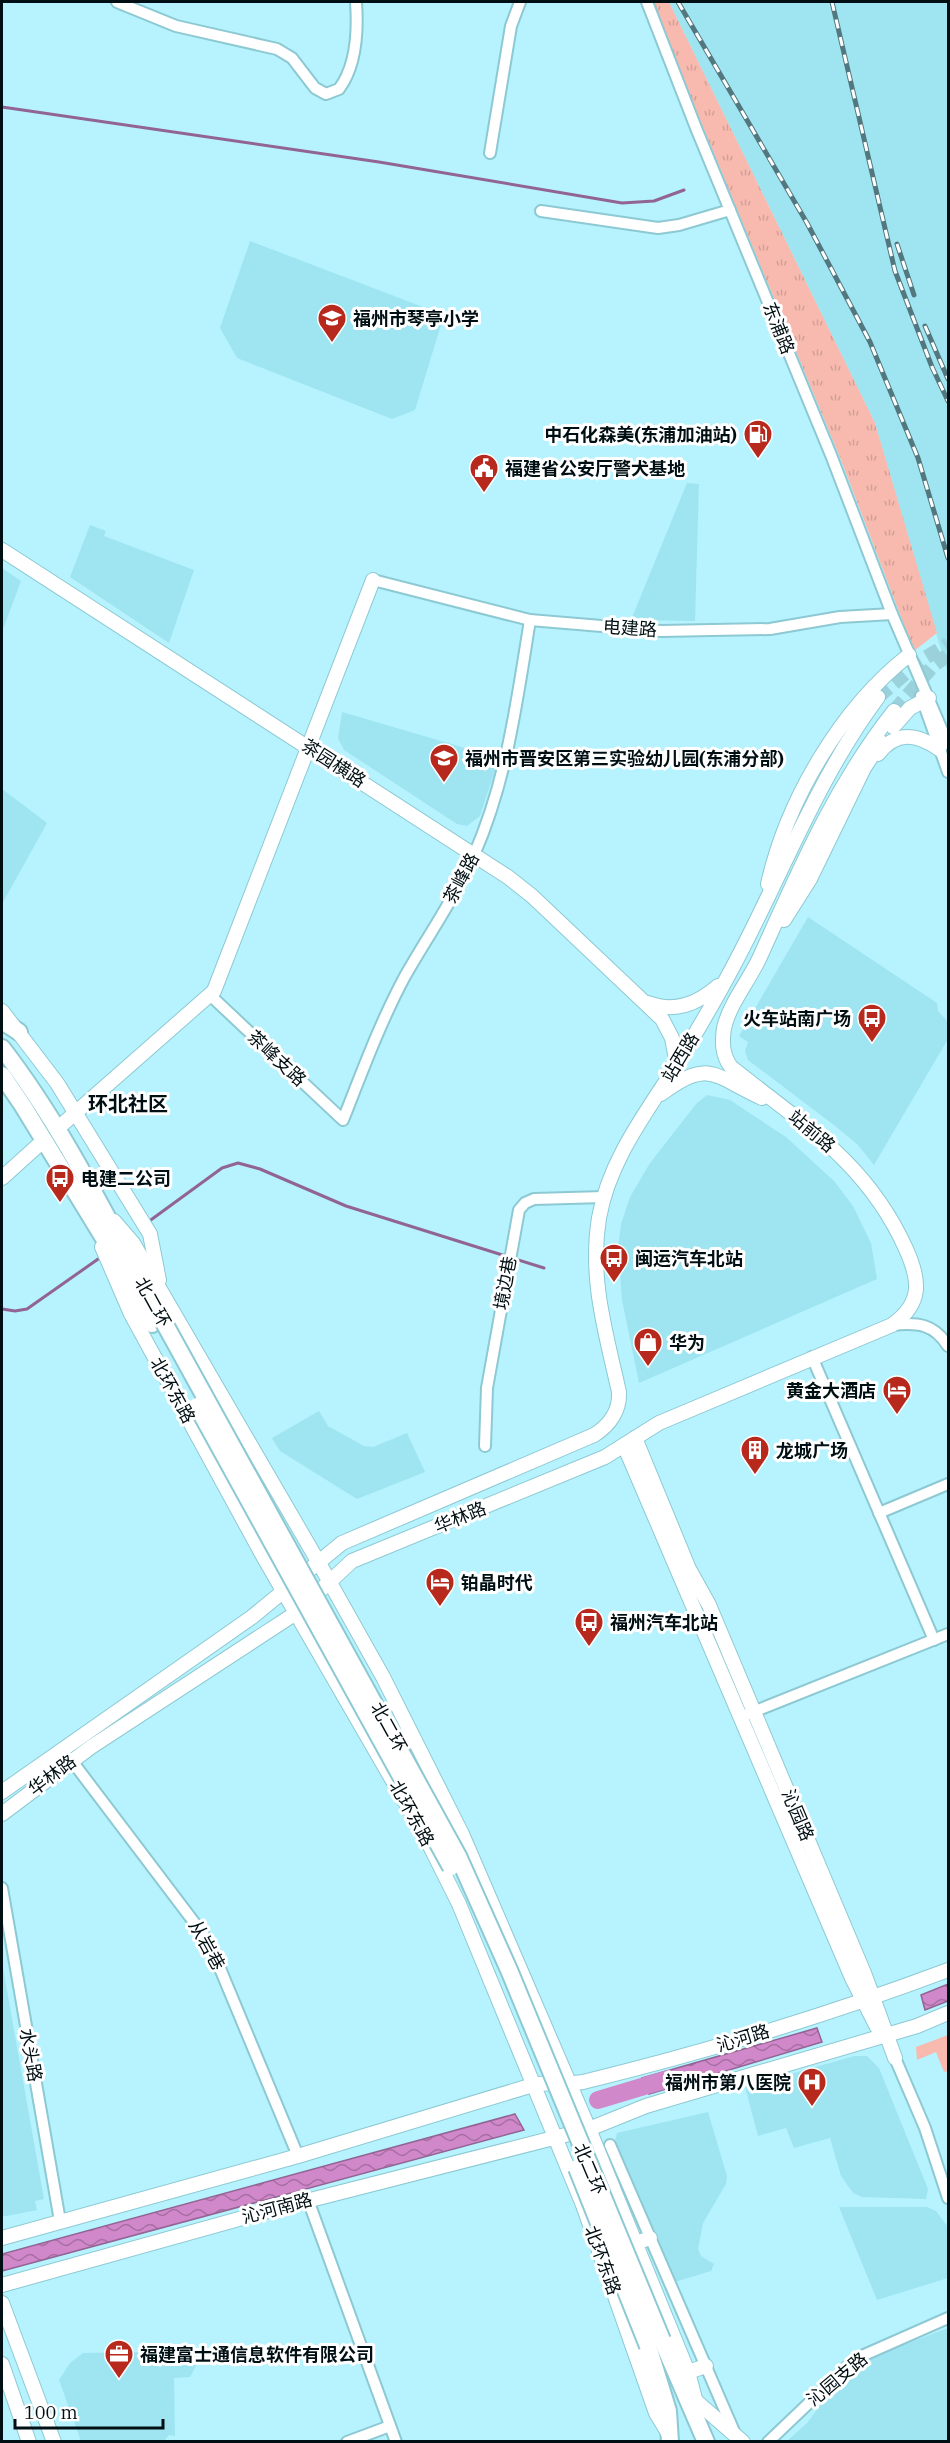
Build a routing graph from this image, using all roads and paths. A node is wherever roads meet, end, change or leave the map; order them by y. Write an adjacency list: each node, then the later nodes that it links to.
1 (117, 2): 2 (street)
2 (356, 2)
3 (520, 2): 5 (street)
4 (647, 2): 6 (street, 东浦路)
5 (490, 153)
6 (730, 210): 7 (street); 10 (street, 东浦路)
7 (541, 211)
8 (2, 550): 16 (main road, 茶园横路)
9 (373, 580): 11 (street, 电建路); 16 (main road)
10 (892, 614): 11 (street, 电建路); 12 (street, 东浦路)
11 (530, 620): 20 (street, 茶峰路)
12 (909, 655): 14 (street, 东浦路); 21 (main road)
13 (878, 697): 21 (main road, 站西路)
14 (926, 700): 17 (street, 东浦路); 18 (main road)
15 (894, 711): 22 (main road)
16 (310, 747): 20 (main road, 茶园横路); 24 (main road)
17 (944, 747): 18 (main road); 19 (street, 东浦路)
18 (864, 768): 22 (main road)
19 (948, 772)
20 (474, 854): 25 (main road, 茶园横路); 35 (street, 茶峰路)
21 (762, 910): 23 (main road, 站西路)
22 (756, 965): 33 (main road, 站前路)
23 (726, 979): 25 (main road); 30 (main road, 站西路)
24 (211, 996): 34 (main road); 35 (street, 茶峰支路)
25 (646, 1002): 30 (main road, 茶园横路)
26 (2, 1011): 28 (main road)
27 (2, 1021): 28 (highway)
28 (19, 1032): 34 (main road)
29 (2, 1048): 36 (highway, 北二环)
30 (677, 1064): 32 (main road, 站西路)
31 (2, 1075): 36 (highway, 北二环)
32 (653, 1100): 33 (main road); 38 (main road, 站西路)
33 (783, 1107): 40 (main road, 站前路)
34 (76, 1113): 36 (main road); 41 (main road)
35 (343, 1120)
36 (51, 1134): 37 (main road); 39 (highway, 北二环); 39 (highway, 北二环)
37 (2, 1178)
38 (604, 1197): 45 (main road, 站西路); 47 (street, 境边巷)
39 (115, 1244): 41 (main road); 52 (main road, 北环东路); 81 (highway, 北二环, bridge)
40 (911, 1259): 42 (main road, 华林路)
41 (160, 1291): 50 (main road)
42 (892, 1324): 43 (street); 44 (main road, 华林路)
43 (948, 1347)
44 (812, 1357): 46 (main road, 华林路); 49 (street)
45 (594, 1435): 50 (main road, 华林路)
46 (630, 1441): 51 (main road, 华林路); 56 (main road, 沁园路)
47 (485, 1446)
48 (948, 1484): 49 (street)
49 (879, 1513): 55 (street)
50 (319, 1563): 51 (main road); 52 (main road, 华林路)
51 (330, 1582): 53 (main road, 华林路); 66 (main road)
52 (284, 1592): 53 (main road, 北环东路); 58 (main road, 华林路)
53 (296, 1613): 57 (main road, 华林路); 67 (main road, 北环东路)
54 (948, 1634): 55 (street)
55 (934, 1640): 56 (street)
56 (748, 1714): 62 (main road, 沁园路)
57 (72, 1761): 59 (main road, 华林路); 71 (street, 从岩巷)
58 (2, 1792)
59 (2, 1814)
60 (2, 1888): 74 (street, 水头路)
61 (948, 1970): 62 (main road, 沁河路)
62 (869, 1999): 64 (main road, 沁园路); 66 (main road, 沁河路)
63 (948, 2013): 64 (main road, 沁河路)
64 (884, 2035): 65 (main road, 沁园路); 68 (main road, 沁河路)
65 (895, 2058): 72 (street, 沁园路)
66 (568, 2083): 67 (main road, 沁河路); 68 (main road)
67 (533, 2085): 69 (main road, 北环东路); 71 (main road)
68 (589, 2129): 69 (main road, 沁河路); 77 (main road)
69 (555, 2136): 73 (main road, 沁河南路); 88 (main road, 北环东路)
70 (610, 2145): 76 (street)
71 (298, 2156): 74 (main road)
72 (948, 2198)
73 (308, 2200): 78 (main road, 沁河南路); 86 (street)
74 (60, 2221): 75 (main road)
75 (2, 2238)
76 (650, 2238): 77 (main road); 83 (street)
77 (636, 2243): 84 (main road)
78 (2, 2285)
79 (2, 2304): 91 (main road)
80 (948, 2318): 94 (street, 沁园支路)
81 (655, 2343): 87 (highway, 北二环); 88 (highway, 北二环)
82 (2, 2364): 90 (main road)
83 (706, 2366): 84 (main road); 89 (street)
84 (688, 2372): 85 (main road)
85 (696, 2401): 87 (main road); 89 (main road)
86 (390, 2426): 92 (street); 93 (street)
87 (705, 2435)
88 (669, 2437)
89 (739, 2439)
90 (29, 2442)
91 (54, 2442)
92 (347, 2442)
93 (396, 2442)
94 (768, 2442)

